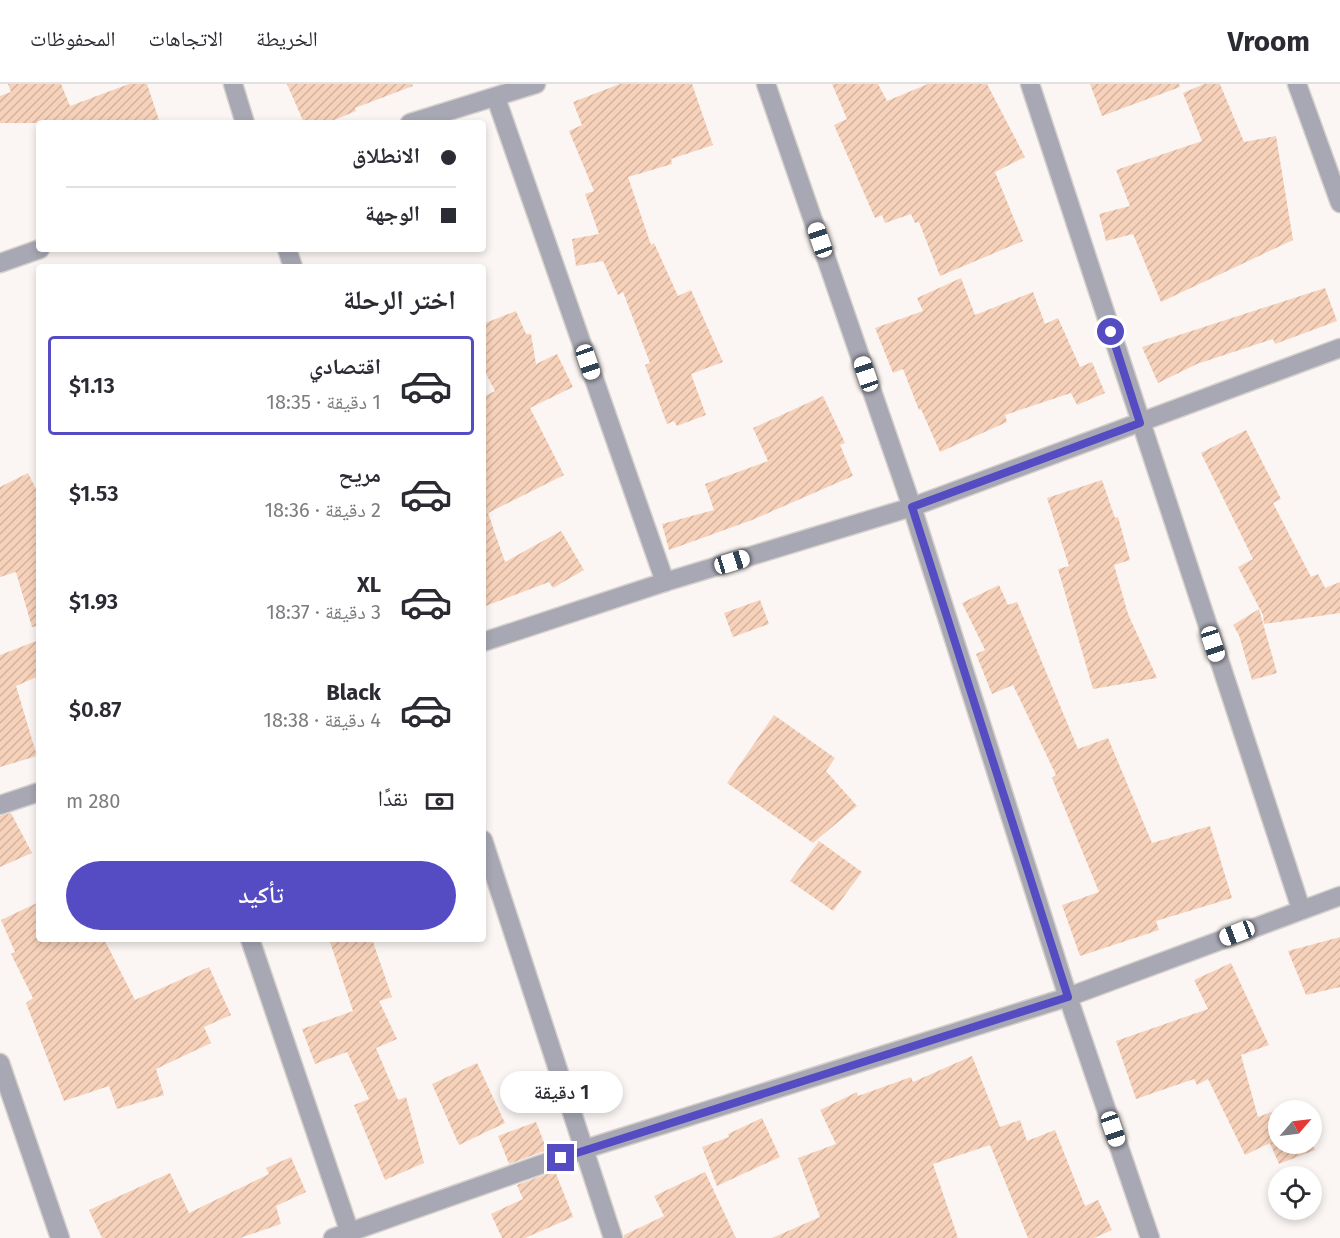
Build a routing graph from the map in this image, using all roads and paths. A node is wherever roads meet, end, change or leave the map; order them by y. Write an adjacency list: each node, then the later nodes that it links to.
1 (233, 84): 7 (street)
2 (536, 84): 6 (street)
3 (766, 84): 14 (street)
4 (1030, 84): 13 (street)
5 (1297, 84): 9 (street)
6 (496, 98): 8 (street); 15 (street)
7 (244, 120)
8 (421, 120)
9 (1340, 203)
10 (40, 255): 11 (street)
11 (0, 262)
12 (1340, 348): 13 (street)
13 (1140, 423): 14 (street); 21 (street)
14 (912, 507): 15 (street); 23 (street)
15 (665, 582): 16 (street)
16 (486, 641)
17 (36, 793): 18 (street)
18 (0, 805)
19 (486, 849): 25 (street)
20 (1340, 896): 21 (street)
21 (1301, 909): 23 (street)
22 (251, 942): 26 (street)
23 (1068, 997): 25 (street); 29 (street)
24 (0, 1063): 27 (street)
25 (582, 1150): 26 (street); 28 (street)
26 (341, 1235)
27 (60, 1238)
28 (613, 1238)
29 (1150, 1238)

